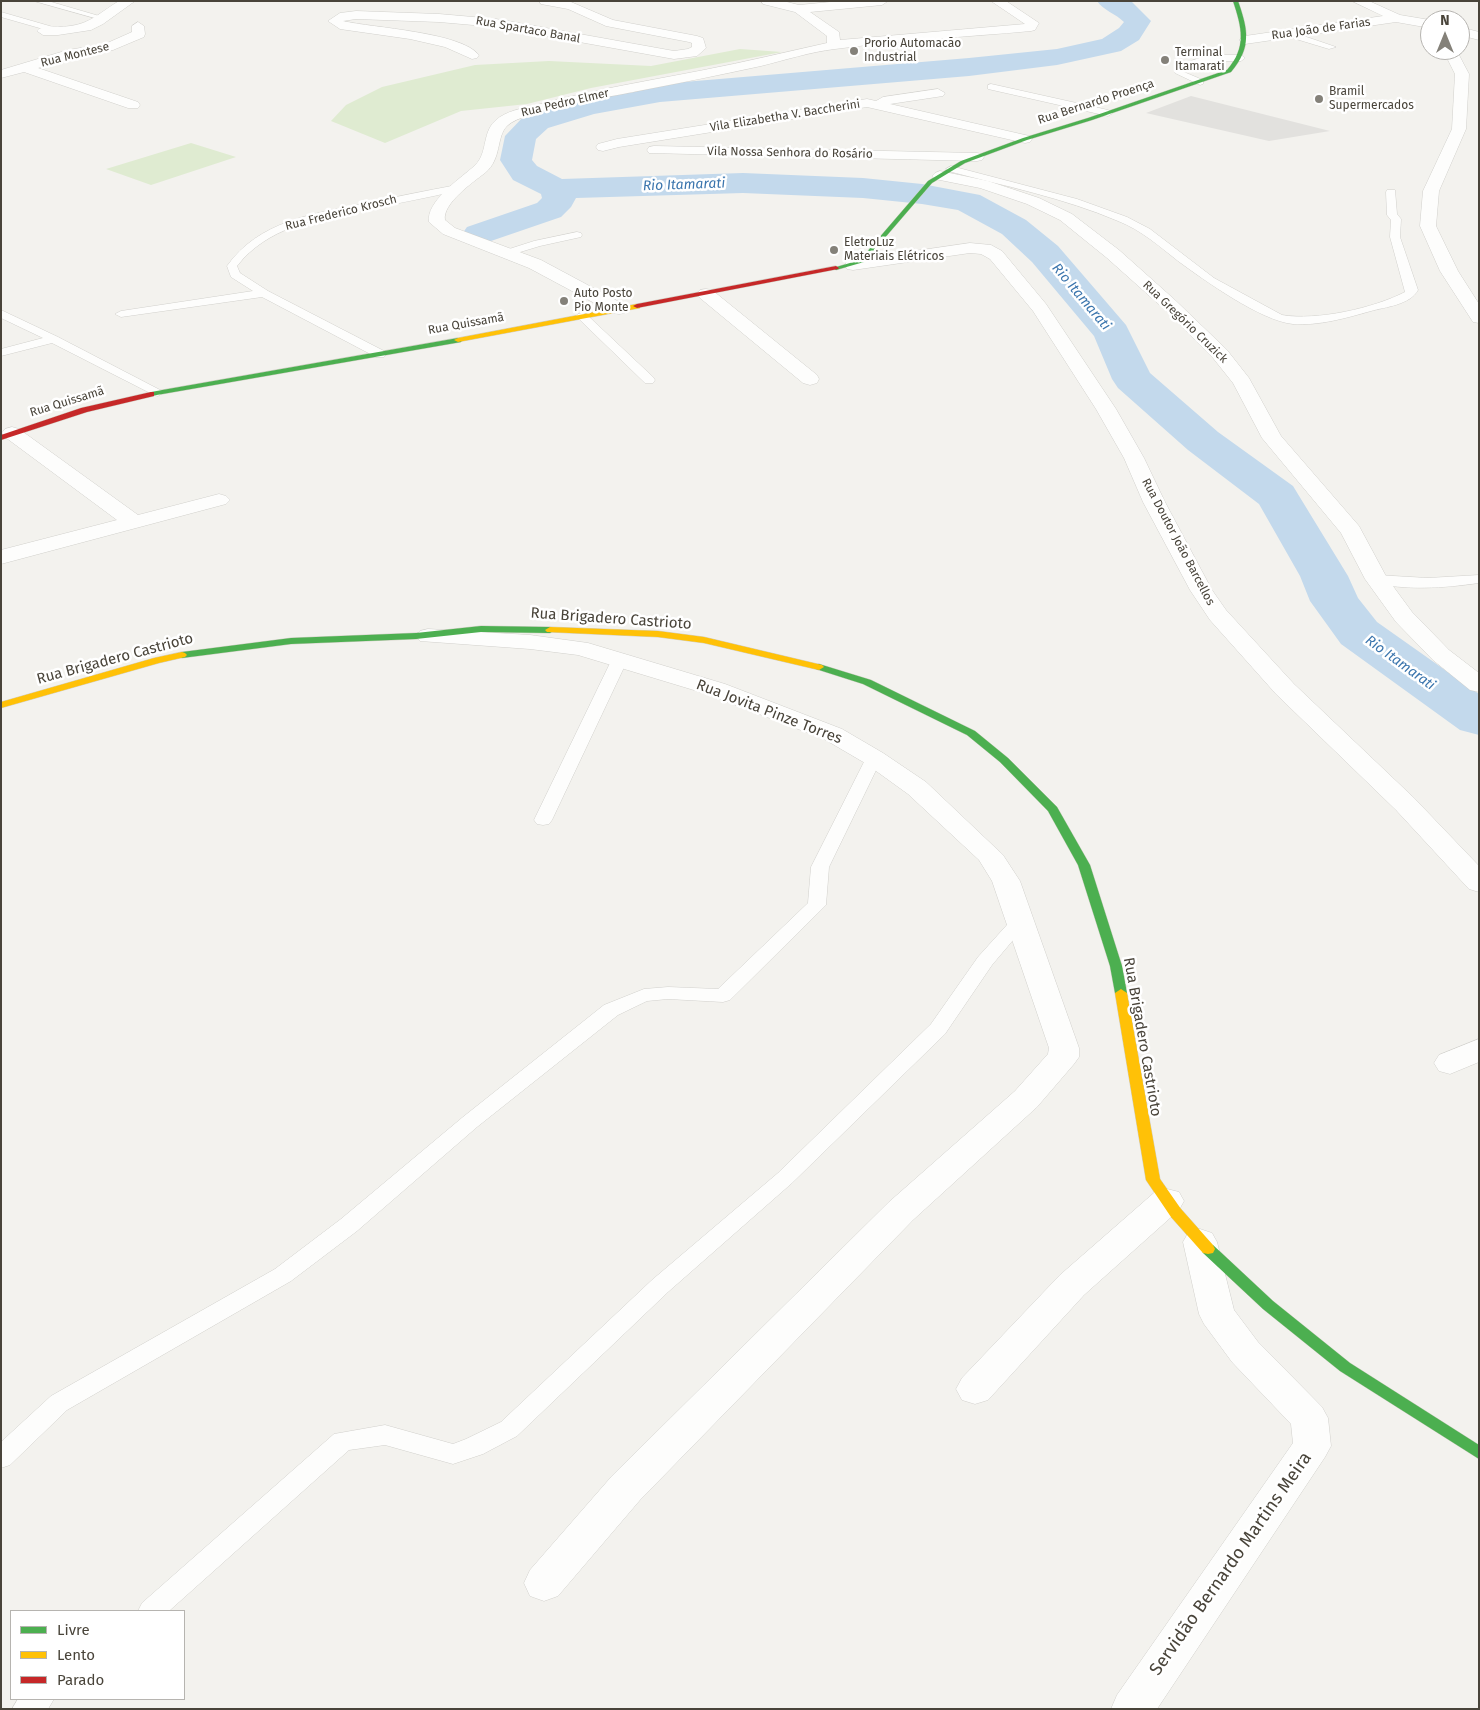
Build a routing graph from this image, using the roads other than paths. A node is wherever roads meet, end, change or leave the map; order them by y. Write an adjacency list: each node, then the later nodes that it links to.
1 (38, 1): 11 (lane)
2 (129, 1): 11 (street)
3 (545, 1): 22 (street, Rua Spartaco Banal)
4 (766, 1): 9 (street)
5 (882, 1): 9 (street)
6 (997, 1): 20 (street, Rua Pedro Elmer)
7 (1235, 1): 19 (street)
8 (1358, 1): 12 (street, Rua João de Farias)
9 (799, 8): 20 (street)
10 (1, 14): 16 (lane)
11 (102, 18): 16 (street)
12 (1397, 18): 13 (street, Rua João de Farias); 17 (street); 18 (street, Rua João de Farias)
13 (1420, 22)
14 (138, 26): 25 (street, Rua Montese)
15 (43, 31): 16 (street)
16 (57, 32)
17 (1420, 32)
18 (1289, 34): 19 (street, Rua João de Farias); 21 (lane)
19 (1245, 40): 23 (street)
20 (833, 46): 37 (street, Rua Pedro Elmer)
21 (1332, 47)
22 (472, 55)
23 (1241, 58): 27 (street, Rua Bernardo Proença); 27 (lane)
24 (1455, 60): 49 (street)
25 (26, 68): 26 (street, Rua Montese); 31 (street)
26 (1, 74)
27 (1200, 82): 32 (street, Rua Bernardo Proença)
28 (991, 87): 32 (lane)
29 (938, 93): 30 (street)
30 (867, 103): 33 (street, Vila Elizabetha V. Baccherini); 34 (street, Vila Elizabetha V. Baccherini)
31 (133, 105)
32 (1108, 113): 33 (street, Rua Bernardo Proença)
33 (1025, 139): 35 (street, Rua Bernardo Proença)
34 (603, 147): 35 (street, Vila Nossa Senhora do Rosário)
35 (977, 156): 36 (street, Rua Bernardo Proença)
36 (940, 175): 38 (lane); 39 (street, Rua Bernardo Proença); 60 (street, Rua Gregório Cruzick)
37 (457, 188): 41 (street, Rua Pedro Elmer); 43 (lane, Rua Frederico Krosch)
38 (1391, 192)
39 (911, 202): 42 (street, Rua Quissamã)
40 (577, 235): 41 (lane)
41 (507, 253): 45 (street, Rua Pedro Elmer)
42 (853, 265): 44 (street, Rua Quissamã); 68 (street, Rua Doutor João Barcellos)
43 (264, 293): 47 (lane); 52 (lane, Rua Frederico Krosch)
44 (706, 294): 45 (street, Rua Quissamã); 53 (street)
45 (619, 309): 48 (street, Rua Quissamã)
46 (1, 312): 50 (lane)
47 (122, 314)
48 (582, 316): 52 (street, Rua Quissamã); 54 (lane)
49 (1479, 318)
50 (54, 339): 51 (lane); 55 (lane)
51 (1, 353)
52 (380, 354): 55 (street, Rua Quissamã)
53 (810, 379)
54 (649, 380)
55 (158, 392): 56 (street, Rua Quissamã)
56 (7, 436): 58 (street)
57 (219, 500): 58 (street)
58 (134, 522): 59 (street)
59 (1, 557)
60 (1376, 578): 61 (lane); 64 (street, Rua Gregório Cruzick)
61 (1479, 578)
62 (416, 636): 63 (street, Rua Jovita Pinze Torres); 65 (street, Rua Brigadero Castrioto); 72 (street, Rua Brigadero Castrioto)
63 (620, 659): 66 (street, Rua Jovita Pinze Torres); 67 (lane)
64 (1479, 685)
65 (1, 705)
66 (874, 758): 69 (street, Rua Jovita Pinze Torres); 76 (lane)
67 (542, 820)
68 (1479, 883)
69 (1021, 920): 77 (street, Rua Jovita Pinze Torres); 78 (lane)
70 (1479, 1049): 71 (street)
71 (1450, 1063)
72 (1167, 1201): 73 (street, Rua Brigadero Castrioto); 74 (street)
73 (1200, 1242): 75 (street, Rua Brigadero Castrioto); 81 (street, Servidão Bernardo Martins Meira)
74 (975, 1389)
75 (1479, 1453)
76 (1, 1458)
77 (544, 1583)
78 (152, 1610)
79 (39, 1700): 80 (lane)
80 (26, 1709)
81 (1132, 1709)

